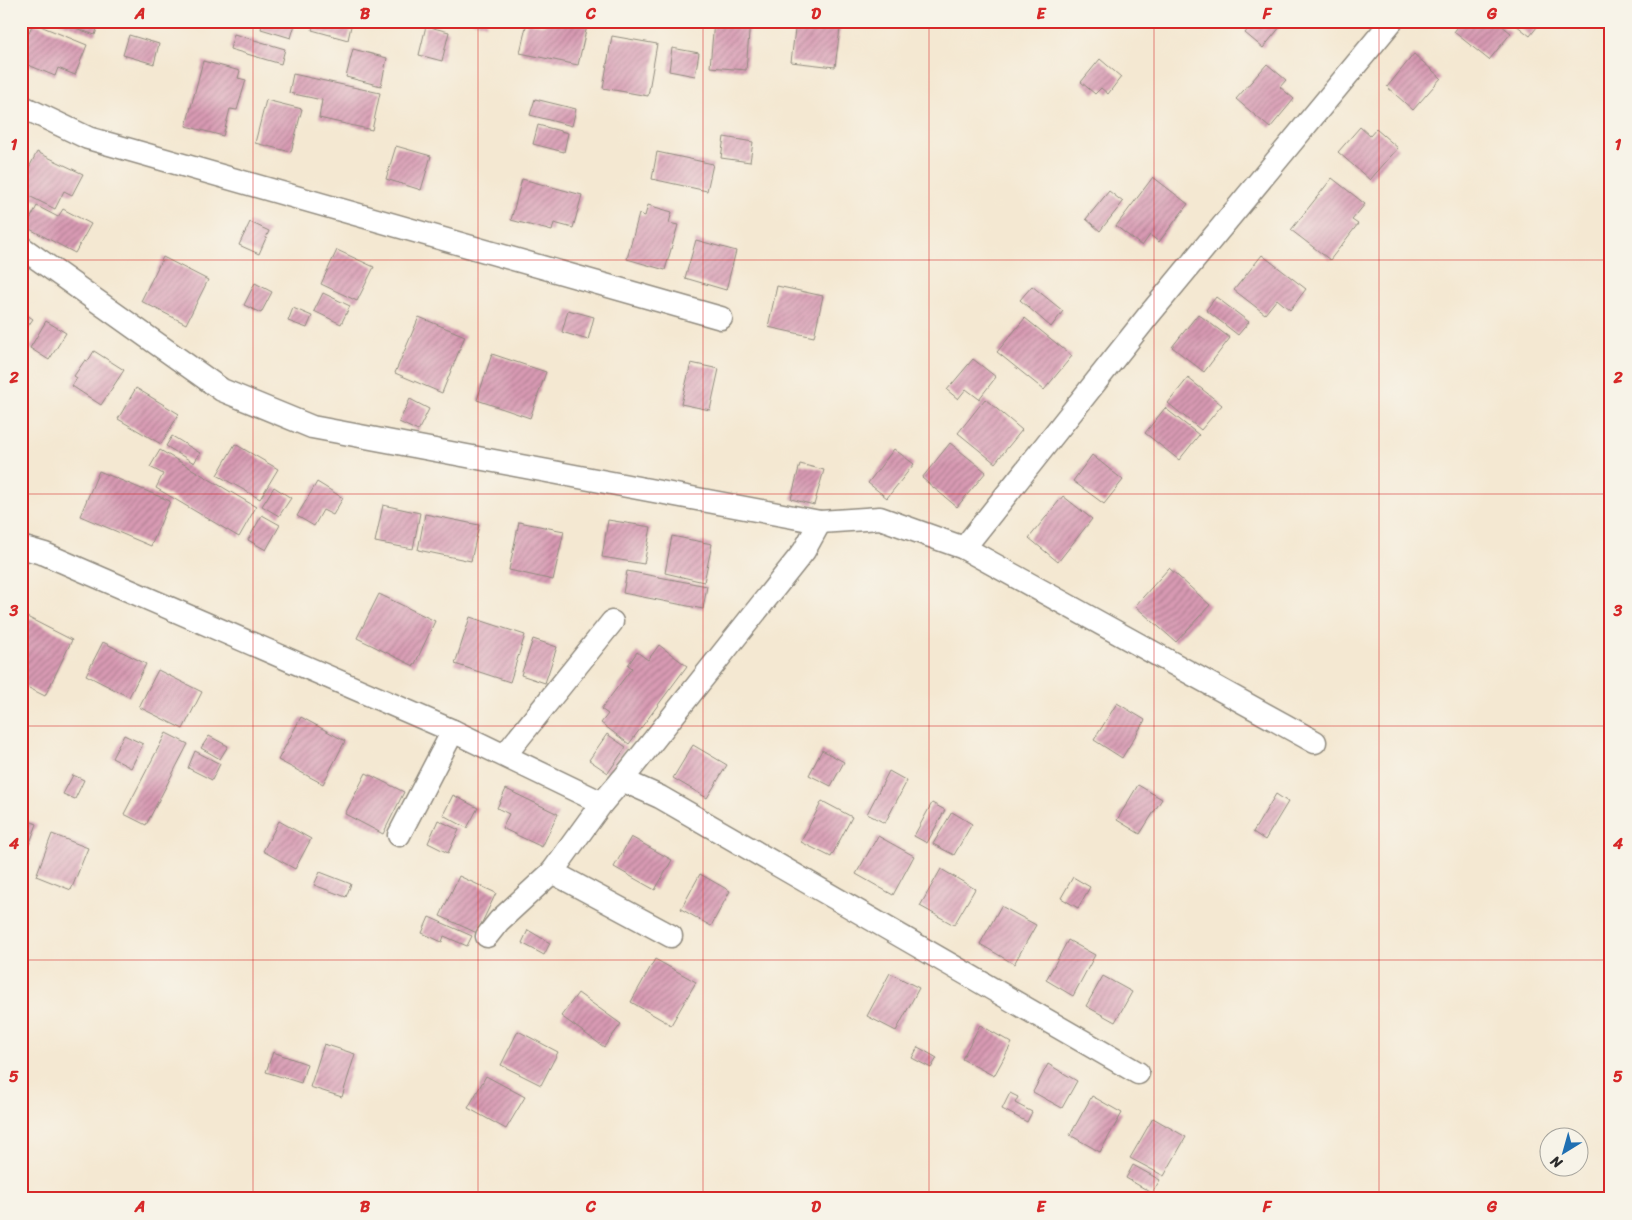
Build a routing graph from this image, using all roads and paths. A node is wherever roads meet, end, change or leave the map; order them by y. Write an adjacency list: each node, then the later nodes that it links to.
1 (1392, 21): 7 (street)
2 (21, 106): 4 (street)
3 (21, 247): 5 (street)
4 (721, 318)
5 (820, 522): 7 (street); 12 (street)
6 (21, 547): 9 (street)
7 (964, 548): 10 (street)
8 (612, 622): 11 (street)
9 (453, 731): 11 (street); 14 (street)
10 (1315, 742)
11 (504, 755): 13 (street)
12 (622, 780): 13 (street); 18 (street)
13 (602, 803): 15 (street)
14 (399, 835)
15 (552, 872): 16 (street); 17 (street)
16 (487, 936)
17 (671, 936)
18 (1138, 1073)

